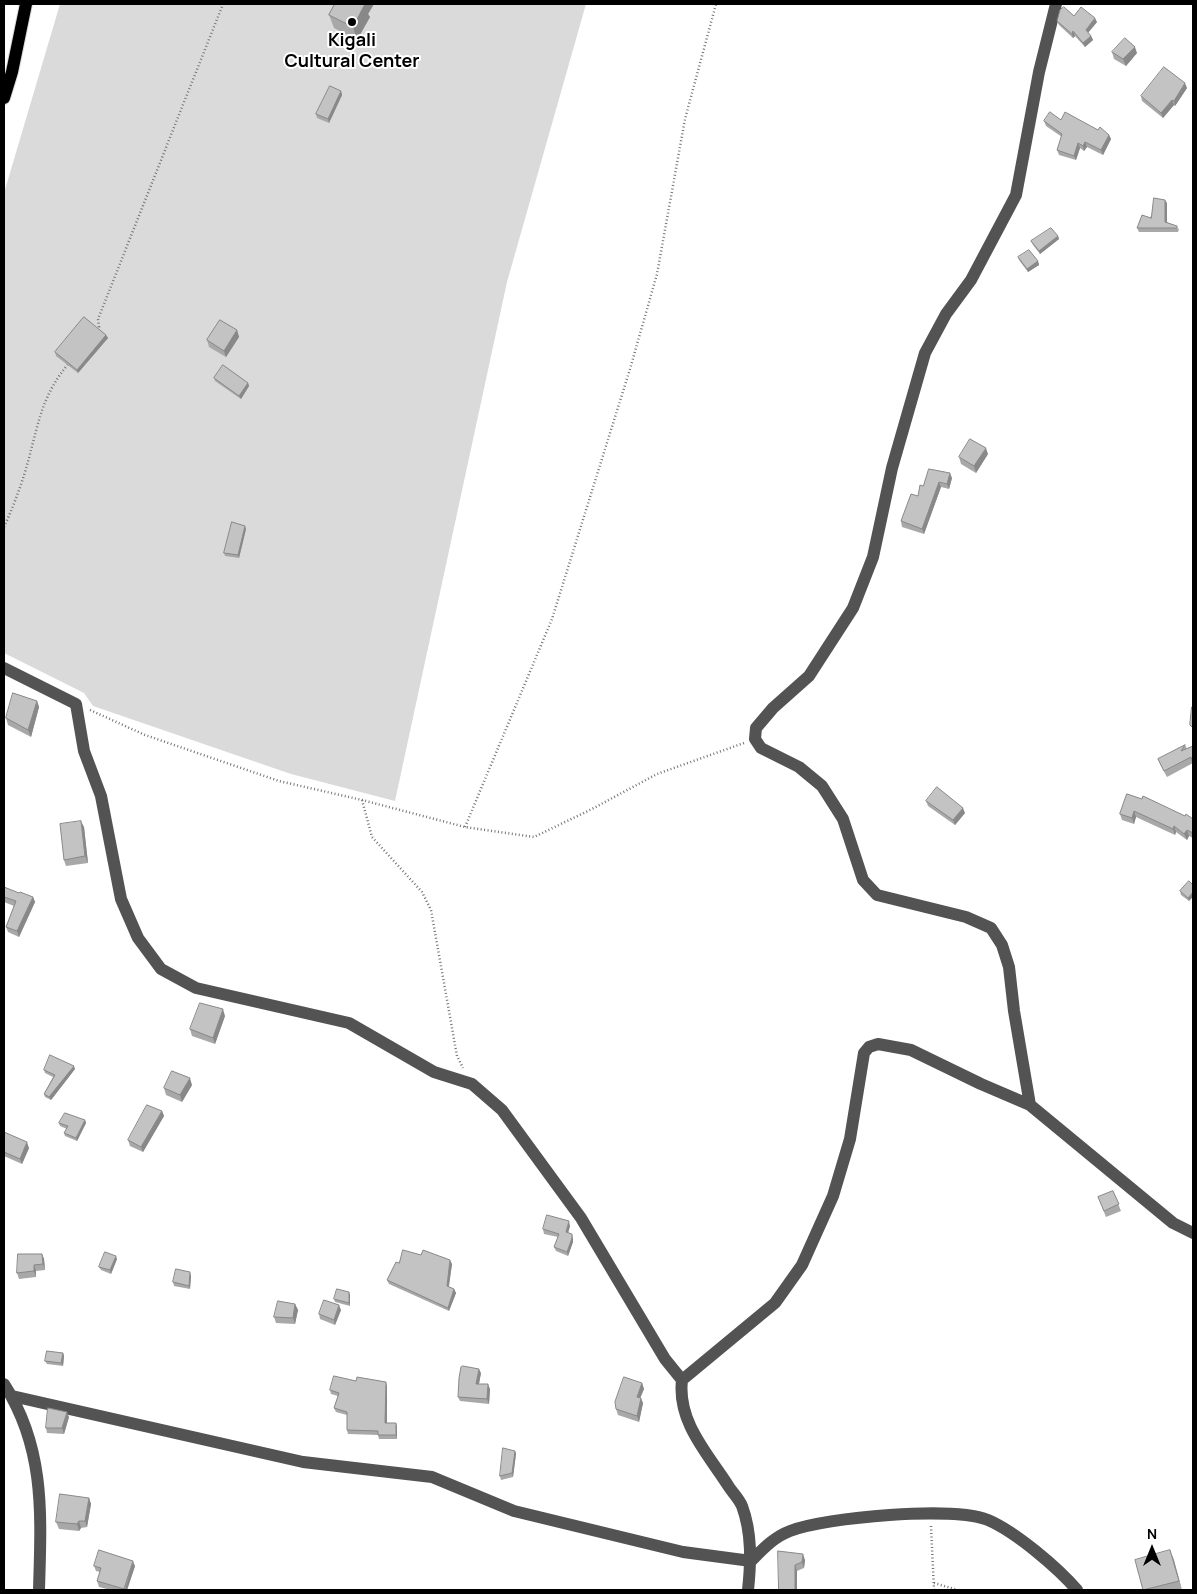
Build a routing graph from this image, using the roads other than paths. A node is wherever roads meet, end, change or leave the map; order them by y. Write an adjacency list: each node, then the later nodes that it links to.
1 (26, 4): 3 (main road)
2 (1056, 4): 5 (street)
3 (4, 98)
4 (4, 668): 7 (street)
5 (1030, 1105): 6 (street); 7 (street)
6 (1193, 1233)
7 (682, 1380): 10 (street)
8 (4, 1384): 9 (street)
9 (12, 1396): 10 (street); 11 (street)
10 (751, 1561): 12 (street); 13 (street)
11 (39, 1590)
12 (748, 1590)
13 (1077, 1590)

